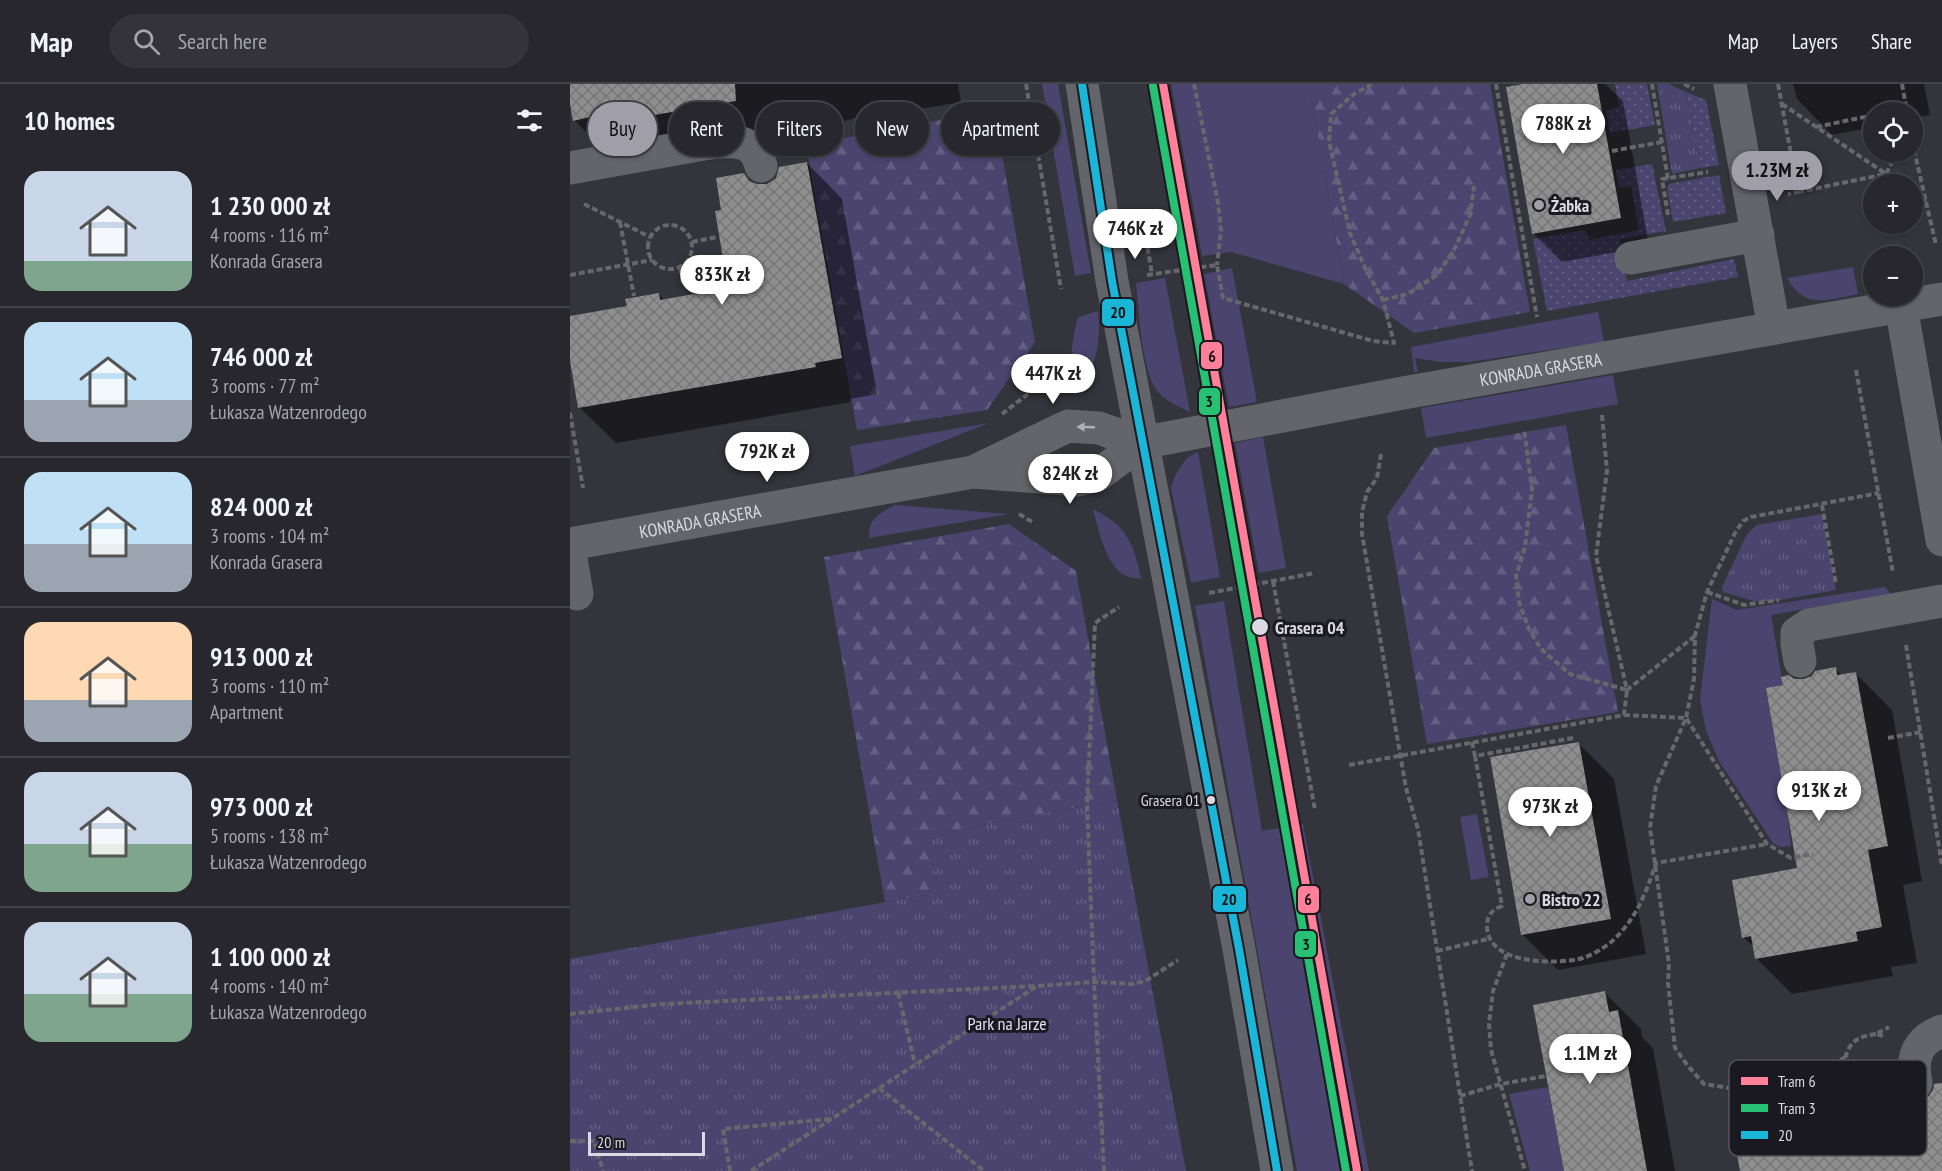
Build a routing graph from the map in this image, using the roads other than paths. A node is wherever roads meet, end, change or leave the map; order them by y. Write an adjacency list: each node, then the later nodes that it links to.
1 (1082, 84): 11 (street)
2 (1730, 84): 5 (street)
3 (761, 166): 4 (street)
4 (570, 168)
5 (1758, 235): 6 (street); 10 (street)
6 (1631, 258)
7 (1942, 299): 8 (street, KONRADA GRASERA)
8 (1923, 302)
9 (1901, 306): 10 (street, KONRADA GRASERA); 13 (street)
10 (1774, 328): 11 (street, KONRADA GRASERA)
11 (1141, 443): 12 (street, KONRADA GRASERA); 12 (street, KONRADA GRASERA, one-way to 12); 22 (street)
12 (973, 472): 15 (street, KONRADA GRASERA)
13 (1937, 483): 14 (street)
14 (1942, 540)
15 (570, 544)
16 (570, 553): 17 (street)
17 (577, 594)
18 (1942, 601): 19 (street)
19 (1800, 661)
20 (1942, 1031): 21 (street)
21 (1915, 1060)
22 (1277, 1171)

